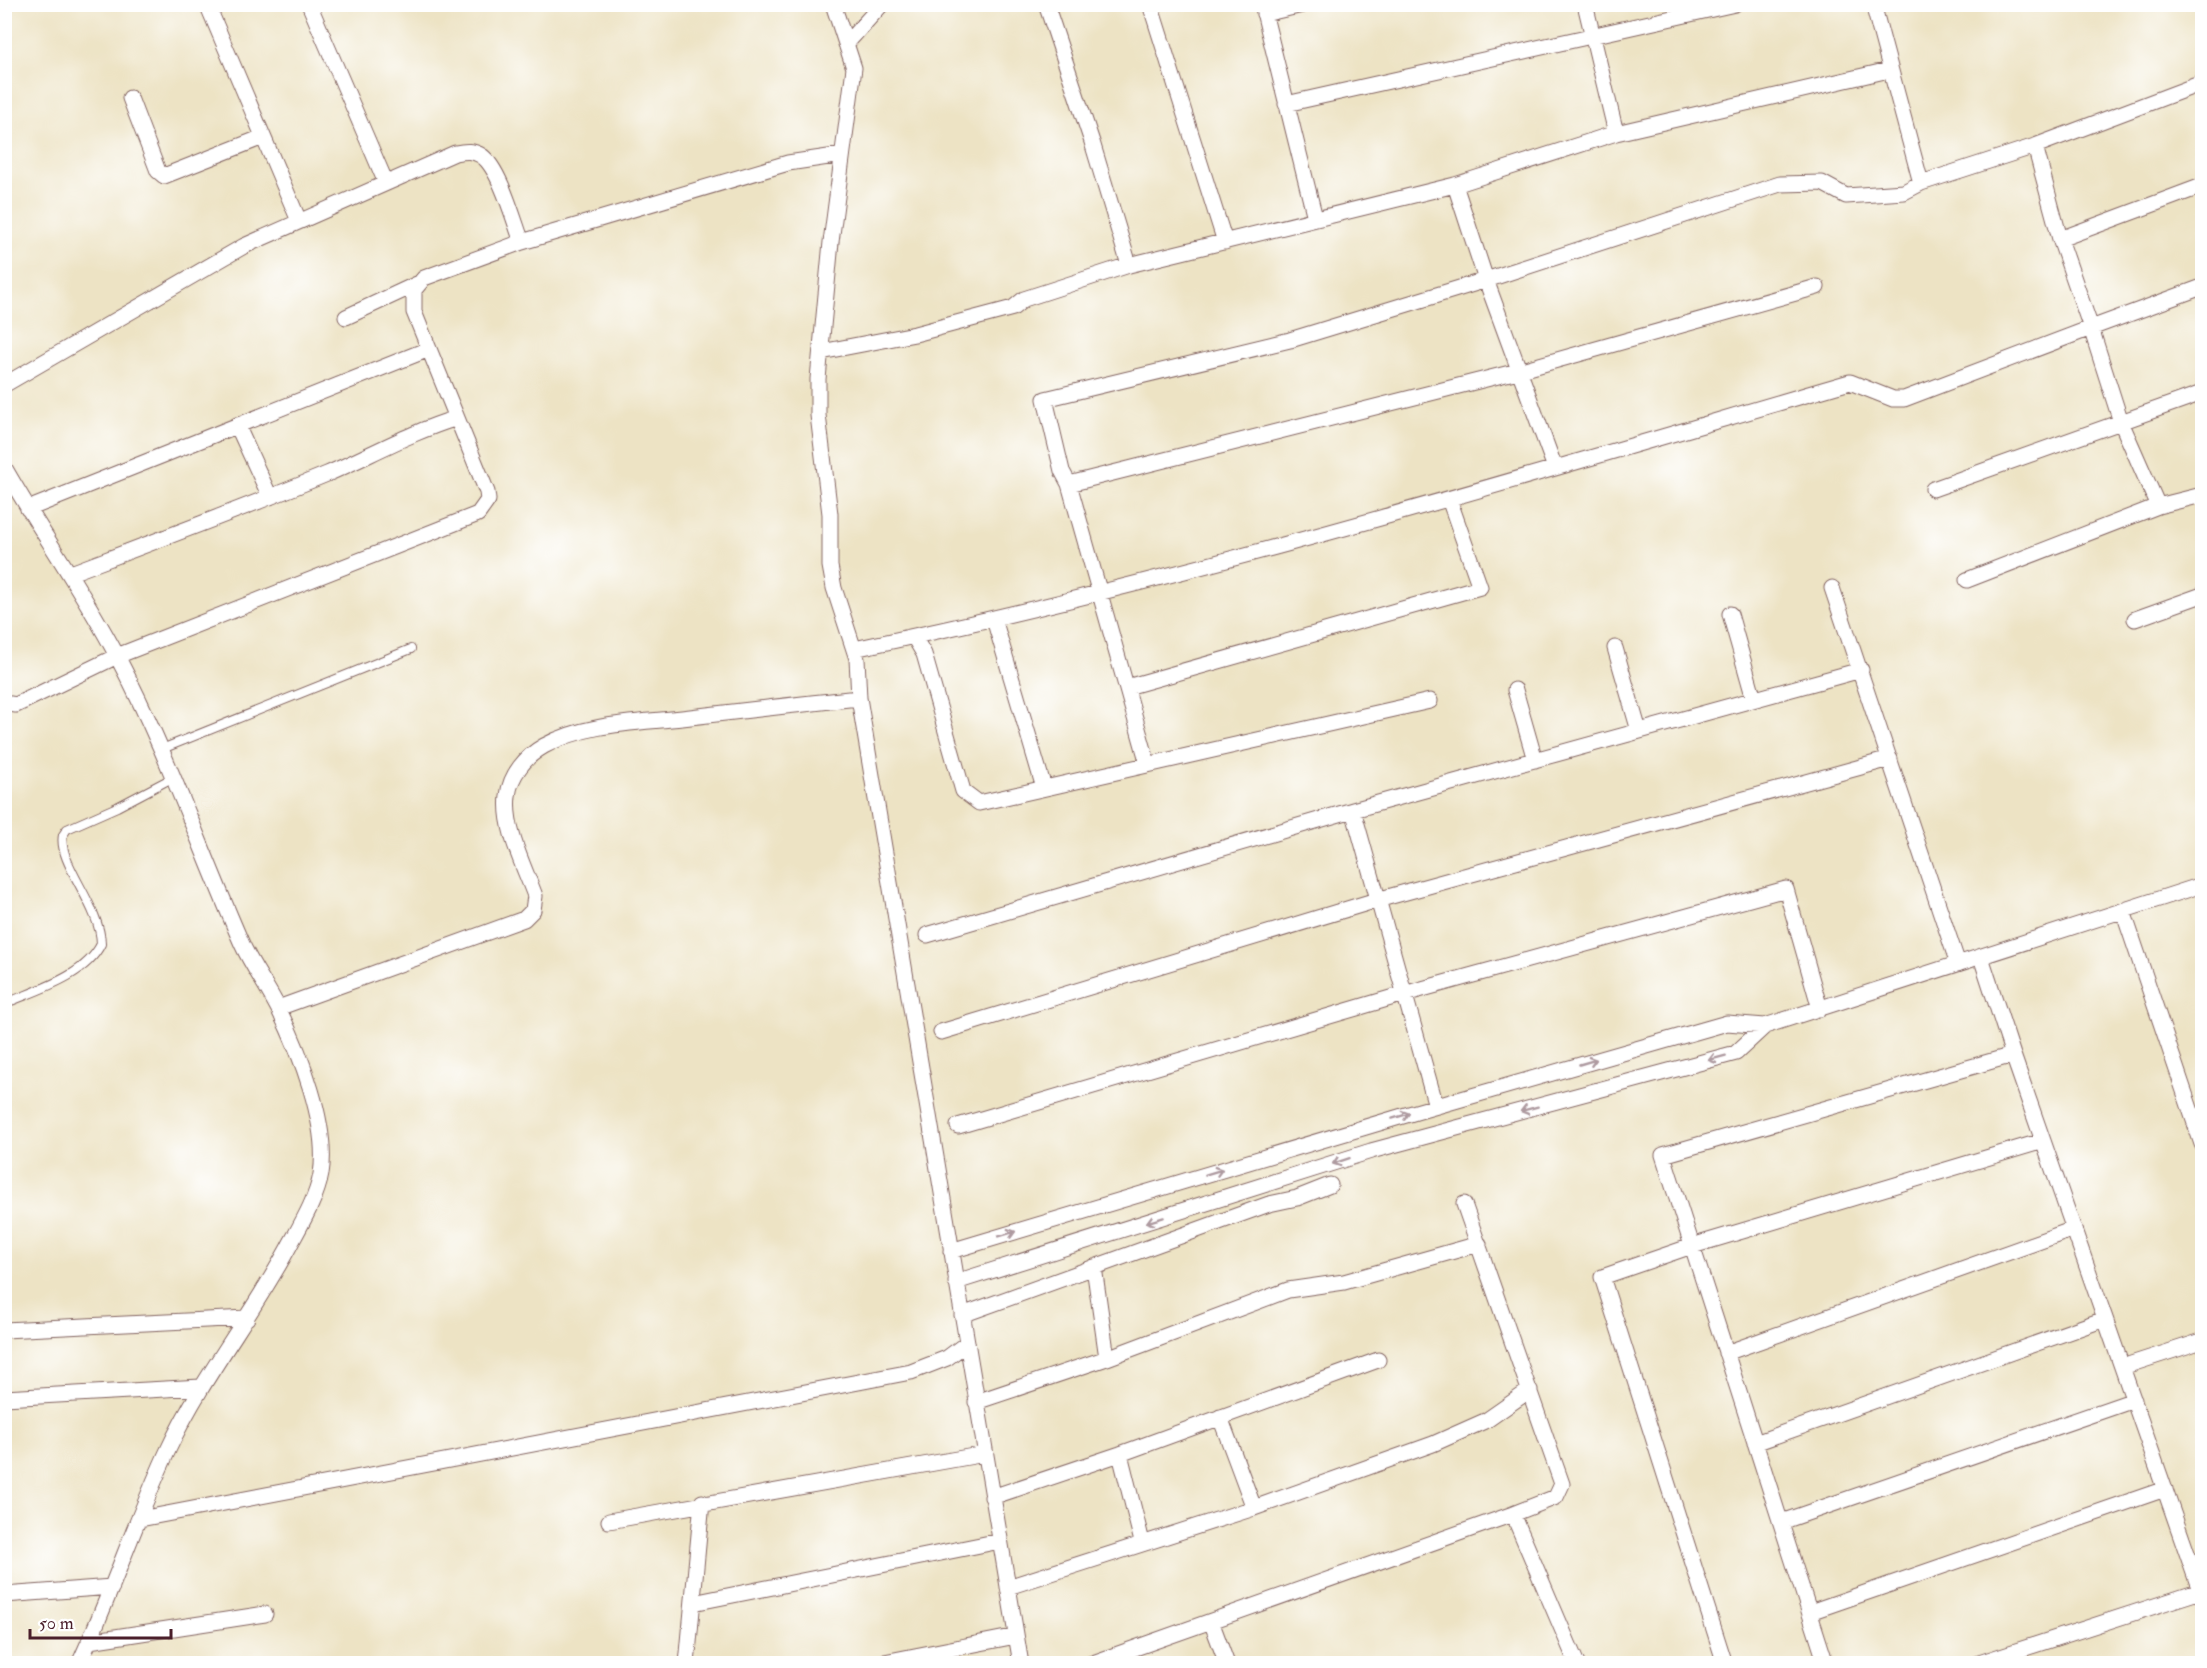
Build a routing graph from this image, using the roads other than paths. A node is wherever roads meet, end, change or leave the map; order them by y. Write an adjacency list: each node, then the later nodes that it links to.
1 (207, 4): 19 (street)
2 (309, 4): 22 (street)
3 (833, 4): 13 (street)
4 (882, 4): 13 (street)
5 (1046, 4): 31 (street)
6 (1150, 4): 30 (street)
7 (1307, 4): 11 (street)
8 (1585, 4): 12 (street)
9 (1735, 4): 12 (street)
10 (1873, 4): 14 (street)
11 (1263, 9): 17 (street)
12 (1591, 34): 17 (street); 18 (street)
13 (846, 44): 21 (street)
14 (1889, 70): 18 (street); 23 (street)
15 (2202, 83): 20 (street)
16 (130, 98): 19 (street)
17 (1286, 104): 26 (street)
18 (1616, 133): 24 (street)
19 (263, 137): 27 (street)
20 (2035, 146): 23 (street); 28 (street)
21 (842, 155): 29 (street); 39 (street)
22 (386, 183): 27 (street); 29 (street)
23 (1921, 183): 32 (street)
24 (1455, 185): 26 (street); 32 (street)
25 (2202, 186): 28 (street)
26 (1314, 218): 30 (street)
27 (299, 221): 41 (street)
28 (2060, 239): 37 (street)
29 (522, 242): 33 (street)
30 (1225, 242): 31 (street)
31 (1130, 265): 39 (street)
32 (1486, 280): 40 (street); 48 (street)
33 (417, 284): 36 (street); 38 (street)
34 (1817, 287): 40 (street)
35 (2202, 287): 37 (street)
36 (346, 316)
37 (2091, 328): 44 (street); 47 (street)
38 (429, 349): 43 (street); 45 (street)
39 (821, 352): 67 (street)
40 (1518, 371): 47 (street); 48 (street)
41 (4, 385)
42 (2202, 393): 44 (street)
43 (457, 418): 52 (street); 68 (street)
44 (2121, 422): 49 (street); 54 (street)
45 (237, 425): 52 (street); 55 (street)
46 (4, 466): 50 (street)
47 (1555, 468): 53 (street)
48 (1069, 484): 59 (street)
49 (1933, 489)
50 (11, 492): 55 (street)
51 (2202, 495): 54 (street)
52 (270, 497): 56 (street)
53 (1449, 499): 59 (street); 70 (street)
54 (2158, 506): 57 (street)
55 (28, 509): 56 (street)
56 (71, 573): 68 (street)
57 (1967, 580)
58 (1832, 588): 69 (street)
59 (1099, 592): 62 (street); 70 (street)
60 (2202, 595): 63 (street)
61 (1730, 614): 73 (street)
62 (994, 619): 64 (street); 82 (street)
63 (2134, 619)
64 (914, 637): 67 (street); 82 (street)
65 (1615, 648): 76 (street)
66 (411, 649): 77 (lane)
67 (854, 649): 72 (street)
68 (117, 656): 75 (street); 77 (street)
69 (1861, 670): 73 (street); 78 (street)
70 (1127, 687): 80 (street)
71 (1515, 690): 79 (street)
72 (859, 698): 92 (street); 106 (street)
73 (1754, 699): 76 (street)
74 (1430, 701): 80 (street)
75 (4, 703)
76 (1639, 731): 79 (street)
77 (162, 748): 81 (street)
78 (1890, 759): 85 (street); 89 (street)
79 (1535, 760): 83 (street)
80 (1148, 764): 82 (street)
81 (175, 776): 91 (lane); 92 (street)
82 (1044, 788)
83 (1353, 810): 85 (street); 87 (street)
84 (2202, 885): 86 (street)
85 (1377, 900): 90 (street); 95 (street)
86 (2124, 911): 88 (street); 100 (street)
87 (927, 935)
88 (1981, 957): 89 (street); 96 (street)
89 (1958, 964): 93 (street)
90 (1404, 994): 93 (street); 97 (street); 98 (street)
91 (4, 1004)
92 (278, 1008): 110 (street)
93 (1820, 1009): 94 (street)
94 (1765, 1026): 97 (street, one-way to 94); 108 (street, one-way to 108)
95 (942, 1032)
96 (2013, 1055): 99 (street); 105 (street)
97 (1436, 1106): 106 (street, one-way to 97)
98 (958, 1126)
99 (2043, 1141): 103 (street); 105 (street)
100 (2202, 1144)
101 (1330, 1185): 107 (street)
102 (1464, 1204): 104 (street)
103 (2074, 1229): 111 (street); 115 (street)
104 (1479, 1244): 116 (street); 120 (street)
105 (1692, 1246): 115 (street); 156 (street)
106 (951, 1251): 108 (street)
107 (1094, 1267): 109 (street); 116 (street)
108 (956, 1282): 109 (street)
109 (962, 1315): 114 (street)
110 (247, 1318): 112 (street); 119 (street)
111 (2105, 1319): 118 (street); 125 (street)
112 (4, 1330)
113 (2202, 1341): 118 (street)
114 (967, 1343): 123 (street); 133 (street)
115 (1726, 1353): 125 (street)
116 (1107, 1358): 123 (street)
117 (1378, 1360): 124 (street)
118 (2122, 1367): 122 (street)
119 (201, 1387): 121 (street); 133 (street)
120 (1530, 1390): 131 (street); 132 (street)
121 (4, 1398)
122 (2134, 1400): 128 (street); 135 (street)
123 (976, 1402): 126 (street)
124 (1220, 1417): 127 (street); 131 (street)
125 (1755, 1443): 135 (street)
126 (985, 1454): 129 (street); 130 (street)
127 (1120, 1454): 129 (street); 137 (street)
128 (2165, 1488): 140 (street); 143 (street)
129 (993, 1497): 136 (street)
130 (702, 1502): 134 (street); 142 (street)
131 (1254, 1508): 137 (street)
132 (1513, 1514): 145 (street); 155 (street)
133 (140, 1519): 138 (street)
134 (609, 1521)
135 (1781, 1522): 143 (street)
136 (1000, 1541): 139 (street); 142 (street)
137 (1142, 1542): 139 (street)
138 (112, 1587): 141 (street); 147 (street)
139 (1008, 1587): 146 (street)
140 (2202, 1593): 158 (street)
141 (4, 1595)
142 (693, 1603): 150 (street)
143 (1810, 1612): 157 (street)
144 (265, 1614): 147 (street)
145 (1211, 1621): 148 (street); 154 (street)
146 (1016, 1636): 151 (street); 152 (street)
147 (90, 1641): 149 (street)
148 (1124, 1658): 153 (street)
149 (79, 1664)
150 (687, 1664)
151 (874, 1664)
152 (1021, 1664)
153 (1090, 1664)
154 (1227, 1664)
155 (1577, 1664)
156 (1725, 1664)
157 (1826, 1664)
158 (1976, 1664)

